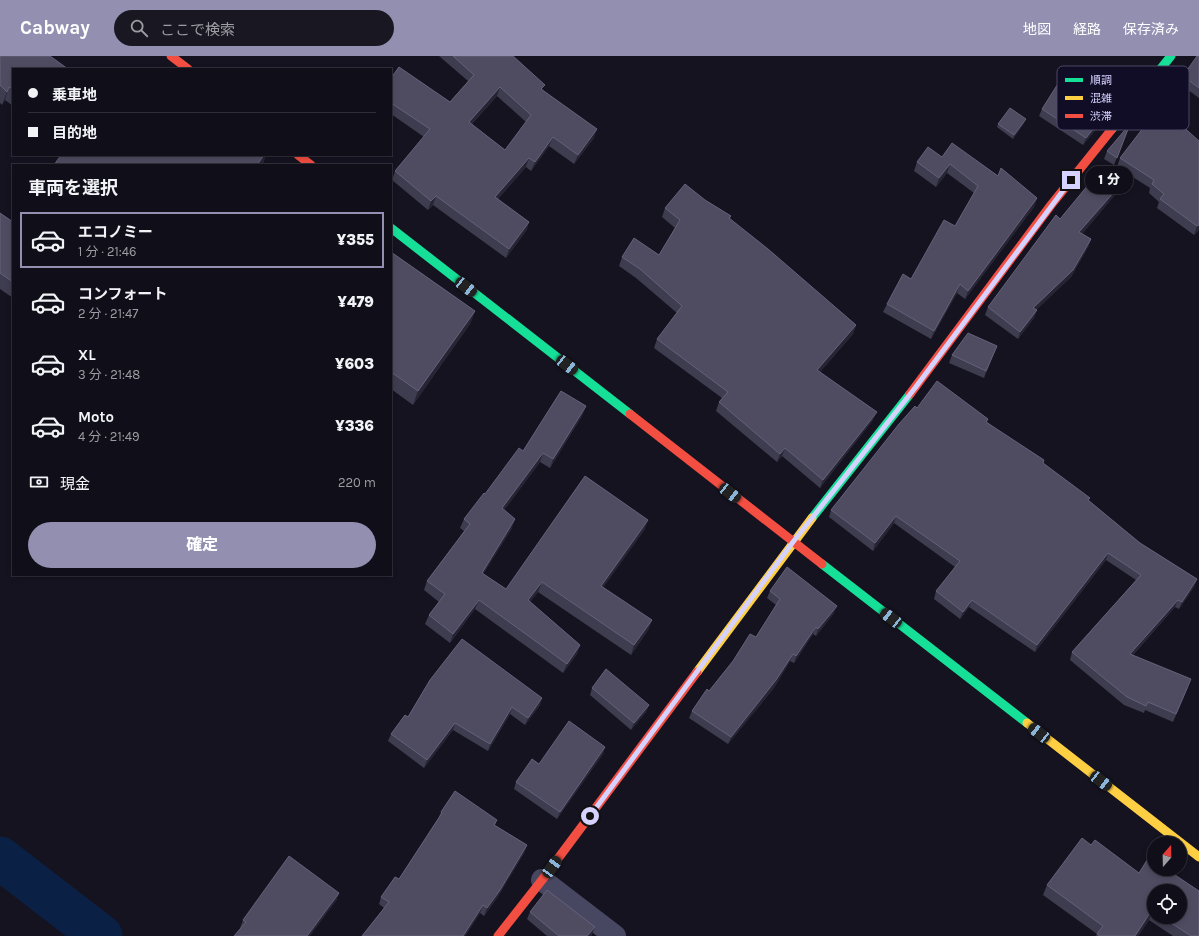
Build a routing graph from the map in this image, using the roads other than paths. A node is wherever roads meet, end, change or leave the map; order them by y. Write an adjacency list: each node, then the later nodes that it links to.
1 (171, 56): 4 (street)
2 (1172, 56): 3 (street)
3 (1164, 66)
4 (187, 68)
5 (1112, 130): 9 (street)
6 (299, 156): 7 (street)
7 (310, 164)
8 (392, 229): 9 (street)
9 (793, 542): 10 (street); 11 (street)
10 (1199, 857)
11 (542, 880): 12 (street); 13 (street)
12 (498, 936)
13 (615, 936)

